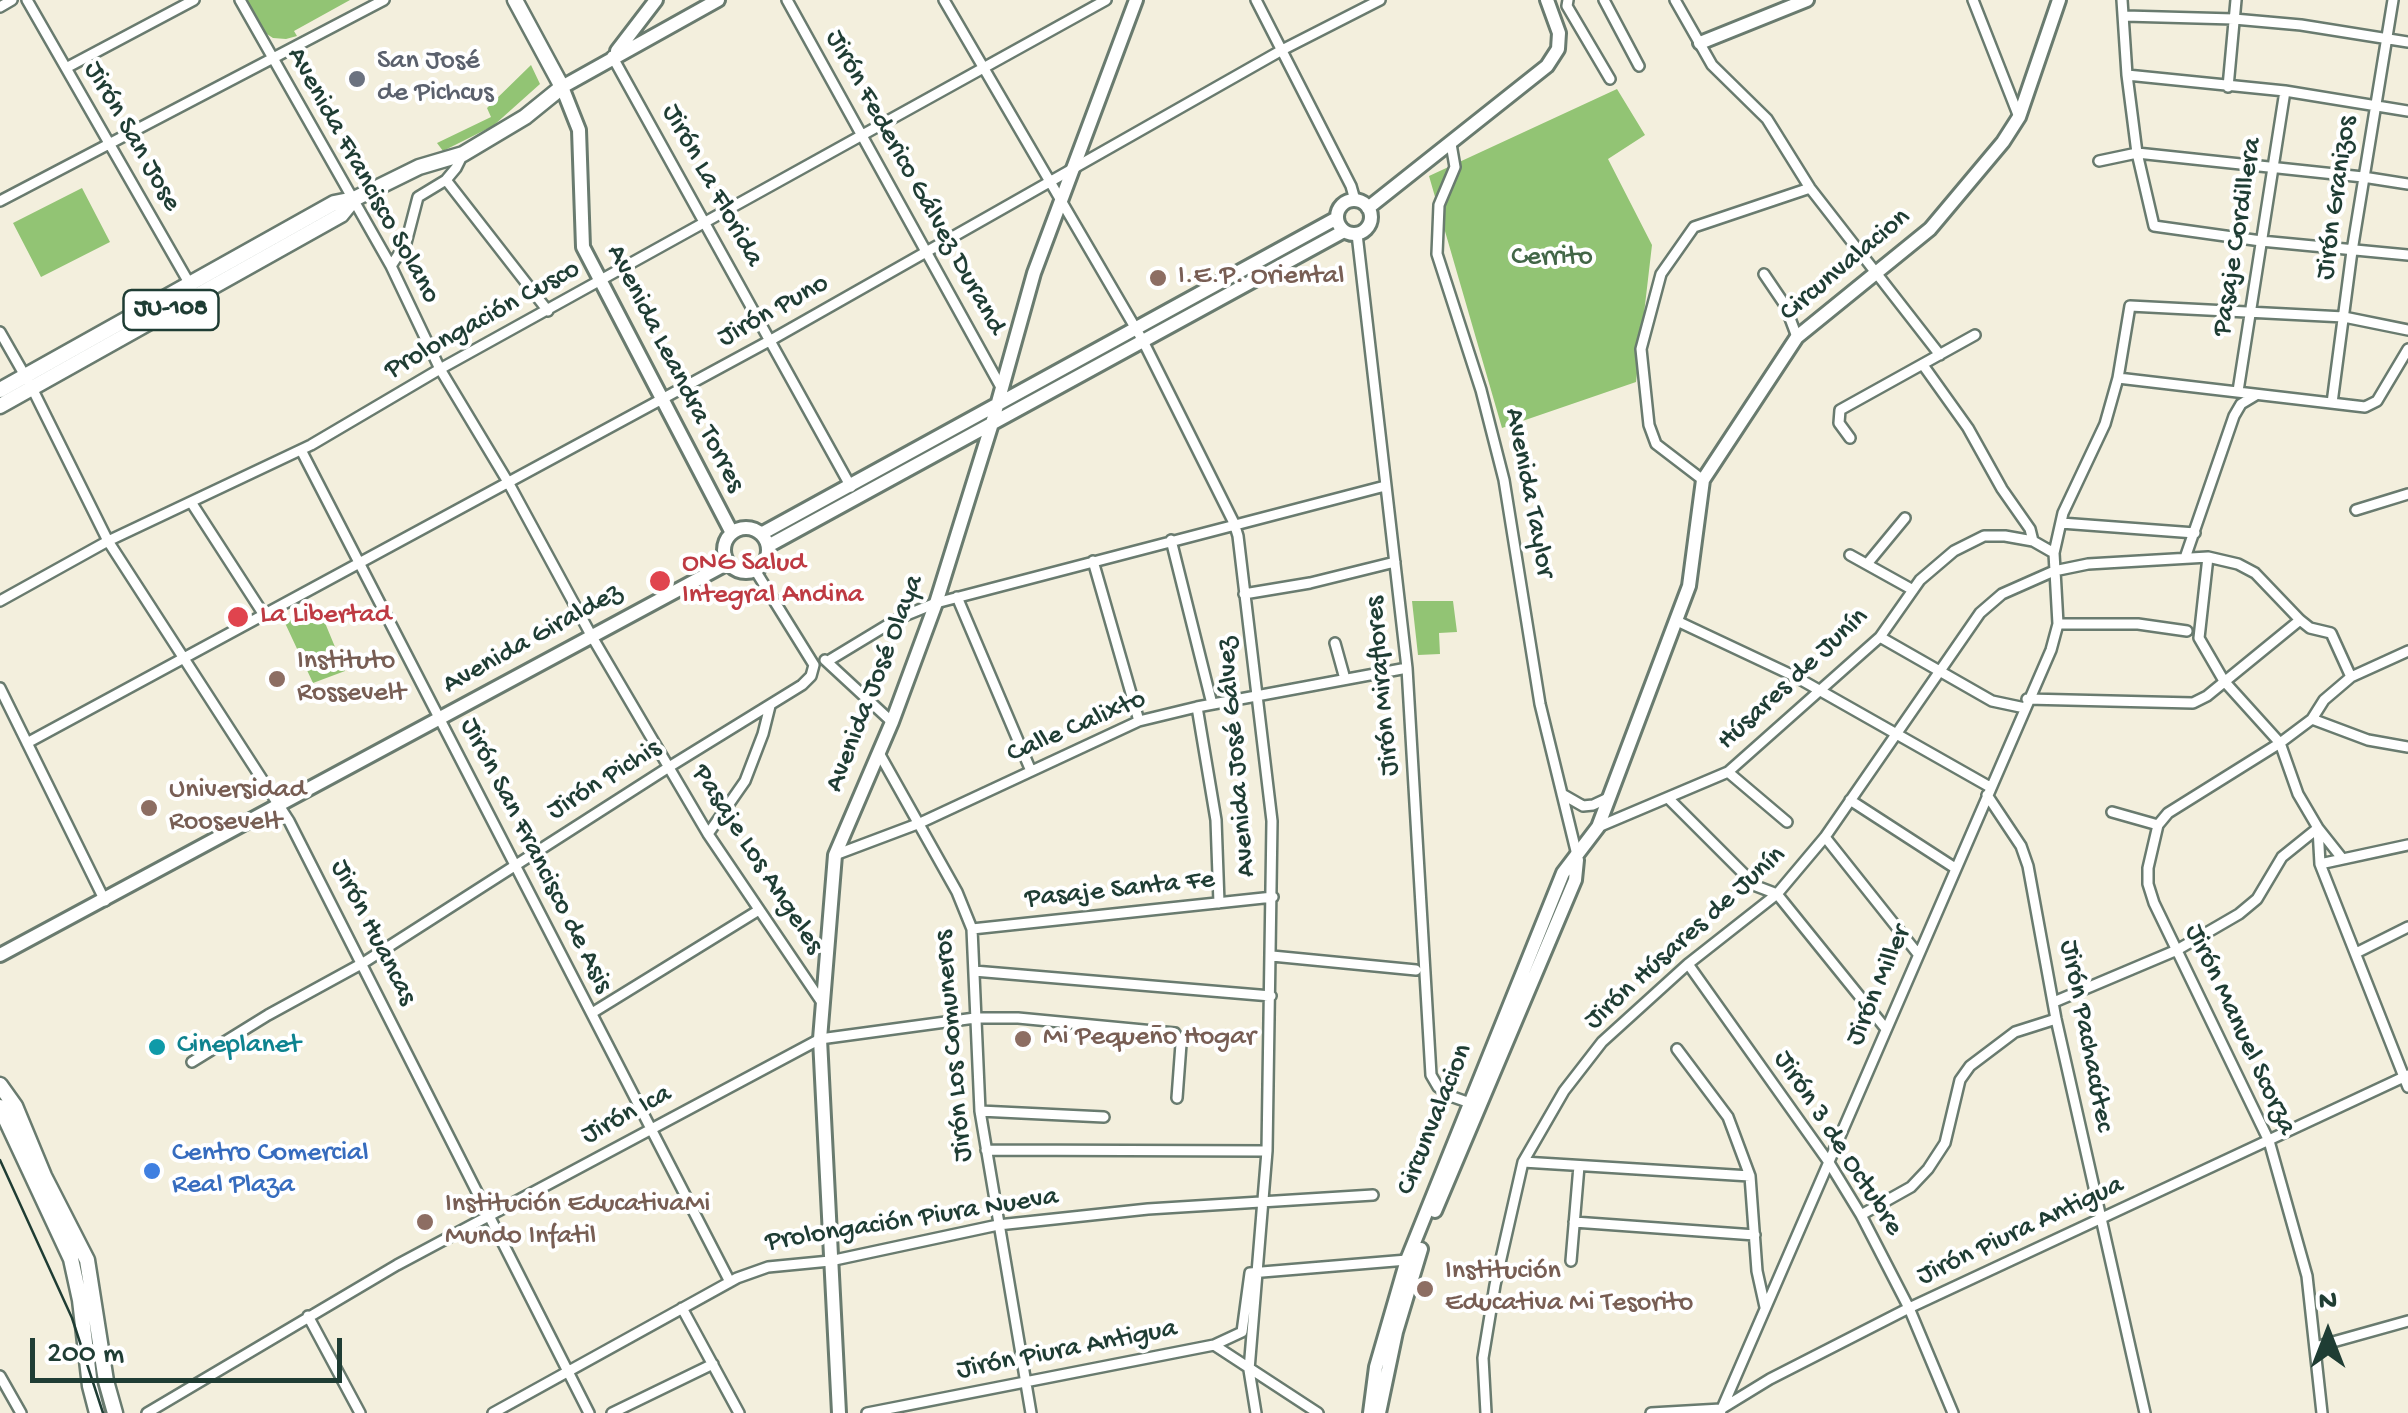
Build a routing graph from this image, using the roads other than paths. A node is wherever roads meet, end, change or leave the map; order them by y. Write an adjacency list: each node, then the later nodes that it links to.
1 (12, 0): 27 (street)
2 (27, 0): 38 (street, Jirón San Jose)
3 (194, 0): 38 (street)
4 (240, 0): 36 (street, Avenida Francisco Solano)
5 (384, 0): 36 (street)
6 (515, 0): 42 (main road, Avenida Leandra Torres)
7 (656, 0): 35 (street)
8 (718, 0): 35 (street)
9 (787, 0): 48 (street, Jirón Federico Gálvez Durand)
10 (944, 0): 39 (street, Avenida José Gálvez)
11 (1106, 0): 26 (street, Prolongación Cusco)
12 (1136, 0): 55 (street, Avenida José Olaya)
13 (1256, 0): 34 (street)
14 (1351, 0): 28 (street)
15 (1380, 0): 28 (street, Jirón Puno)
16 (1547, 0): 50 (street)
17 (1568, 0): 41 (street)
18 (1604, 0): 37 (street)
19 (1676, 0): 33 (street)
20 (1808, 0): 33 (street)
21 (1972, 0): 47 (street)
22 (2059, 0): 47 (street, Circunvalacion)
23 (2122, 0): 29 (street)
24 (2236, 0): 30 (street)
25 (2392, 0): 31 (street, Jirón Granizos)
26 (1091, 4): 39 (street, Prolongación Cusco)
27 (0, 7)
28 (1356, 12): 34 (street, Jirón Puno)
29 (2125, 16): 30 (street); 40 (street)
30 (2234, 19): 31 (street); 43 (street)
31 (2386, 39): 32 (street); 45 (street, Jirón Granizos)
32 (2408, 42)
33 (1700, 43): 60 (street)
34 (1282, 50): 55 (street, Jirón Puno); 63 (street)
35 (612, 56): 42 (street); 66 (street, Jirón La Florida)
36 (272, 59): 49 (street); 61 (street, Avenida Francisco Solano)
37 (1639, 66)
38 (66, 68): 49 (street, Jirón San Jose)
39 (983, 68): 48 (street, Prolongación Cusco); 58 (street, Avenida José Gálvez)
40 (2127, 74): 43 (street); 51 (street)
41 (1610, 79)
42 (562, 87): 52 (main road, JU-108); 75 (street, Avenida Leandra Torres)
43 (2228, 87): 44 (street)
44 (2285, 90): 45 (street); 54 (street, Pasaje Cordillera)
45 (2374, 106): 46 (street); 56 (street, Jirón Granizos)
46 (2408, 111)
47 (2018, 117): 73 (street, Circunvalacion)
48 (863, 137): 66 (street, Prolongación Cusco); 70 (street, Jirón Federico Gálvez Durand)
49 (109, 144): 62 (street); 76 (street, Jirón San Jose)
50 (1451, 144): 65 (street); 172 (street, Avenida Taylor)
51 (2137, 153): 53 (street); 54 (street); 68 (street)
52 (462, 154): 57 (street); 61 (main road, JU-108)
53 (2099, 161)
54 (2272, 168): 56 (street); 68 (street, Pasaje Cordillera)
55 (1073, 169): 58 (street, Jirón Puno); 64 (street, Avenida José Olaya)
56 (2363, 176): 59 (street); 69 (street, Jirón Granizos)
57 (446, 180): 72 (street); 77 (street)
58 (1049, 183): 64 (street, Avenida José Gálvez); 70 (street, Jirón Puno)
59 (2408, 184)
60 (1810, 188): 73 (street); 103 (street)
61 (354, 199): 72 (street, Avenida Francisco Solano); 76 (main road, JU-108)
62 (0, 200)
63 (1355, 200): 65 (street); 67 (street)
64 (1060, 202): 83 (street, Avenida José Gálvez); 92 (street, Avenida José Olaya)
65 (1368, 208): 67 (street)
66 (705, 222): 75 (street, Prolongación Cusco); 85 (street, Jirón La Florida)
67 (1346, 228): 83 (street); 105 (street, Jirón Miraflores)
68 (2261, 242): 69 (street); 78 (street, Pasaje Cordillera)
69 (2352, 251): 71 (street); 79 (street, Jirón Granizos)
70 (926, 252): 85 (street, Jirón Puno); 92 (street, Jirón Federico Gálvez Durand)
71 (2408, 255)
72 (391, 266): 89 (street, Avenida Francisco Solano)
73 (1877, 270): 84 (street, Circunvalacion); 87 (street)
74 (1764, 274): 84 (street)
75 (600, 282): 77 (street, Prolongación Cusco); 96 (street, Avenida Leandra Torres)
76 (193, 290): 91 (main road, JU-108)
77 (548, 311): 89 (street, Prolongación Cusco)
78 (2248, 313): 79 (street); 90 (street); 94 (street, Pasaje Cordillera)
79 (2344, 317): 80 (street); 97 (street, Jirón Granizos)
80 (2408, 330)
81 (0, 332): 91 (street, Jirón Huancas)
82 (1974, 334): 87 (street)
83 (1139, 336): 99 (street); 100 (street); 111 (street, Avenida José Gálvez)
84 (1796, 337): 103 (street, Circunvalacion)
85 (771, 340): 96 (street, Jirón Puno); 106 (street, Jirón La Florida)
86 (2408, 349): 97 (street)
87 (1940, 355): 88 (street)
88 (1923, 365): 101 (street); 118 (street)
89 (440, 369): 102 (street, Prolongación Cusco); 104 (street, Avenida Francisco Solano)
90 (2118, 378): 94 (street); 112 (street)
91 (28, 382): 93 (main road, JU-108); 98 (main road, JU-108); 115 (street, Jirón Huancas)
92 (1002, 389): 99 (street, Avenida José Olaya)
93 (0, 390)
94 (2238, 391): 95 (street)
95 (2258, 394): 97 (street); 114 (street)
96 (662, 400): 104 (street, Jirón Puno); 113 (street, Avenida Leandra Torres)
97 (2332, 403)
98 (0, 406)
99 (996, 406): 100 (street, Avenida José Olaya); 106 (street)
100 (993, 420): 106 (street); 134 (street, Avenida José Olaya)
101 (1850, 438)
102 (301, 450): 108 (street, Prolongación Cusco); 125 (street, Jirón San Francisco de Asis)
103 (1702, 480): 136 (street, Circunvalacion)
104 (508, 482): 125 (street, Jirón Puno); 140 (street, Avenida Francisco Solano)
105 (1385, 486): 111 (street); 124 (street, Jirón Miraflores)
106 (853, 491): 116 (street)
107 (2408, 494): 109 (street)
108 (191, 502): 115 (street, Prolongación Cusco); 135 (street)
109 (2356, 510)
110 (1904, 518): 126 (street)
111 (1234, 523): 117 (street); 131 (street, Avenida José Gálvez)
112 (2061, 524): 114 (street); 119 (street)
113 (732, 533): 116 (street); 127 (street)
114 (2195, 533): 122 (street)
115 (108, 540): 133 (street, Prolongación Cusco); 144 (street, Jirón Huancas)
116 (764, 540): 128 (street)
117 (1171, 540): 123 (street); 155 (street)
118 (2033, 541): 119 (street, Húsares de Junín); 130 (street, Húsares de Junín)
119 (2054, 553): 129 (street)
120 (1850, 554): 126 (street)
121 (2208, 557): 122 (street, Jirón Húsares de Junín); 137 (street); 151 (street)
122 (2186, 558): 129 (street, Jirón Húsares de Junín)
123 (1094, 560): 132 (street); 161 (street)
124 (1395, 562): 131 (street); 147 (street, Jirón Miraflores)
125 (360, 563): 135 (street, Jirón Puno); 160 (street, Jirón San Francisco de Asis)
126 (1867, 564): 130 (street)
127 (724, 565): 128 (street); 140 (street, Avenida Giraldez)
128 (756, 570): 146 (street)
129 (2054, 571): 138 (street, Jirón Miller); 148 (street, Jirón Húsares de Junín)
130 (1913, 590): 141 (street, Húsares de Junín)
131 (1244, 594): 154 (street, Avenida José Gálvez)
132 (957, 597): 134 (street); 169 (street)
133 (0, 601)
134 (936, 603): 145 (street); 162 (street, Avenida José Olaya)
135 (264, 615): 144 (street, Jirón Puno)
136 (1676, 620): 153 (street); 173 (street, Circunvalacion)
137 (2300, 620): 149 (street); 151 (street)
138 (2058, 624): 139 (street); 156 (street, Jirón Miller)
139 (2187, 631)
140 (592, 634): 160 (street, Avenida Giraldez); 168 (street, Pasaje Los Angeles)
141 (1880, 637): 148 (street); 153 (street, Húsares de Junín)
142 (1335, 643): 150 (street)
143 (2408, 651): 149 (street)
144 (185, 657): 164 (street, Jirón Puno); 176 (street, Jirón Huancas)
145 (828, 661): 146 (street); 162 (street)
146 (814, 665): 157 (street, Jirón Pichis)
147 (1407, 668): 150 (street, Calle Calixto); 221 (street, Jirón Miraflores)
148 (1937, 671): 156 (street); 163 (street, Jirón Húsares de Junín)
149 (2351, 677): 159 (street)
150 (1345, 680): 154 (street, Calle Calixto)
151 (2224, 681): 156 (street); 165 (street)
152 (0, 688): 164 (street)
153 (1818, 690): 163 (street); 170 (street, Húsares de Junín)
154 (1259, 698): 155 (street, Calle Calixto); 193 (street, Avenida José Gálvez)
155 (1212, 704): 158 (street, Calle Calixto)
156 (2026, 704): 171 (street, Jirón Miller)
157 (770, 706): 168 (street, Jirón Pichis); 183 (street)
158 (1197, 707): 161 (street, Calle Calixto); 195 (street)
159 (2312, 720): 165 (street); 166 (street)
160 (440, 721): 176 (street, Avenida Giraldez); 189 (street, Jirón San Francisco de Asis)
161 (1139, 721): 169 (street, Calle Calixto)
162 (892, 722): 167 (street, Avenida José Olaya)
163 (1894, 734): 171 (street); 175 (street, Jirón Húsares de Junín)
164 (27, 742): 194 (street)
165 (2280, 743): 180 (street); 182 (street)
166 (2408, 747)
167 (879, 753): 179 (street, Jirón Los Comuneros); 186 (street, Avenida José Olaya)
168 (669, 766): 183 (street, Pasaje Los Angeles); 189 (street, Jirón Pichis)
169 (1031, 771): 179 (street, Calle Calixto)
170 (1728, 772): 174 (street, Húsares de Junín); 178 (street)
171 (1989, 791): 191 (street, Jirón Miller); 209 (street, Jirón Pachacútec)
172 (1562, 794): 173 (street); 187 (street, Avenida Taylor)
173 (1608, 798): 181 (street, Circunvalacion)
174 (1668, 799): 181 (street, Húsares de Junín); 192 (street)
175 (1850, 800): 184 (street, Jirón Húsares de Junín); 191 (street)
176 (279, 804): 194 (street, Avenida Giraldez); 204 (street, Jirón Huancas)
177 (2112, 812): 180 (street)
178 (1787, 822)
179 (920, 823): 186 (street, Calle Calixto); 198 (street, Jirón Los Comuneros)
180 (2158, 825): 199 (street, Jirón Manuel Scorza)
181 (1598, 827): 187 (street, Circunvalacion)
182 (2318, 828): 188 (street); 190 (street); 199 (street)
183 (708, 834): 196 (street, Pasaje Los Angeles)
184 (1825, 838): 192 (street, Jirón Húsares de Junín); 201 (street)
185 (2408, 845): 188 (street)
186 (836, 855): 210 (street, Avenida José Olaya)
187 (1578, 857): 221 (street, Circunvalacion)
188 (2341, 857): 190 (street)
189 (515, 864): 204 (street, Jirón Pichis); 211 (street, Jirón San Francisco de Asis)
190 (2320, 864): 200 (street)
191 (1955, 868): 201 (street, Jirón Miller)
192 (1777, 894): 205 (street, Jirón Húsares de Junín); 214 (street)
193 (1273, 897): 195 (street, Pasaje Santa Fe); 203 (street, Avenida José Gálvez)
194 (105, 901): 202 (street, Avenida Giraldez)
195 (1219, 903): 198 (street, Pasaje Santa Fe)
196 (759, 910): 210 (street, Pasaje Los Angeles); 211 (street)
197 (2408, 926): 200 (street)
198 (972, 929): 206 (street, Jirón Los Comuneros)
199 (2176, 950): 209 (street); 226 (street, Jirón Manuel Scorza)
200 (2356, 952): 218 (street)
201 (1918, 954): 214 (street, Jirón Miller)
202 (0, 955)
203 (1272, 956): 207 (street); 208 (street, Avenida José Gálvez)
204 (364, 963): 217 (street, Jirón Pichis); 236 (street, Jirón Huancas)
205 (1688, 964): 229 (street, Jirón 3 de Octubre); 230 (street, Jirón Húsares de Junín)
206 (974, 970): 208 (street); 212 (street, Jirón Los Comuneros)
207 (1416, 970)
208 (1271, 996): 228 (street, Avenida José Gálvez)
209 (2054, 1002): 213 (street, Jirón Pachacútec)
210 (823, 1004): 215 (street, Avenida José Olaya)
211 (592, 1013): 225 (street, Jirón San Francisco de Asis)
212 (974, 1018): 215 (street, Jirón Ica); 220 (street, Jirón Ica); 223 (street, Jirón Los Comuneros)
213 (2056, 1019): 235 (street); 237 (street, Jirón Pachacútec)
214 (1886, 1029): 229 (street, Jirón Miller)
215 (820, 1039): 225 (street, Jirón Ica); 242 (street, Avenida José Olaya)
216 (1677, 1049): 232 (street)
217 (192, 1062)
218 (2407, 1080): 226 (street, Jirón Piura Antigua)
219 (0, 1084): 262 (main road)
220 (1176, 1098)
221 (1474, 1104): 241 (street, Circunvalacion); 275 (street, Circunvalacion)
222 (0, 1107): 261 (main road)
223 (980, 1111): 224 (street); 227 (street, Jirón Los Comuneros)
224 (1104, 1117)
225 (651, 1128): 236 (street, Jirón Ica); 246 (street, Jirón San Francisco de Asis)
226 (2268, 1142): 237 (street, Jirón Piura Antigua); 253 (street, Jirón Manuel Scorza)
227 (986, 1150): 228 (street); 239 (street, Jirón Los Comuneros)
228 (1267, 1151): 234 (street, Avenida José Gálvez)
229 (1828, 1161): 235 (street, Jirón 3 de Octubre); 247 (street, Jirón Miller)
230 (1522, 1162): 231 (street); 276 (street, Jirón Húsares de Junín)
231 (1579, 1166): 232 (street); 238 (street)
232 (1750, 1176): 240 (street)
233 (1374, 1195): 234 (street, Prolongación Piura Nueva)
234 (1263, 1204): 239 (street, Prolongación Piura Nueva); 244 (street, Avenida José Gálvez)
235 (1861, 1215): 249 (street, Jirón 3 de Octubre)
236 (489, 1216): 250 (street, Jirón Ica); 256 (street, Jirón Huancas)
237 (2100, 1220): 249 (street, Jirón Piura Antigua); 279 (street, Jirón Pachacútec)
238 (1574, 1222): 240 (street); 243 (street)
239 (998, 1225): 242 (street, Prolongación Piura Nueva); 258 (street, Jirón Los Comuneros)
240 (1754, 1234): 247 (street)
241 (1408, 1260): 244 (street); 274 (street, Circunvalacion)
242 (830, 1261): 246 (street, Prolongación Piura Nueva); 269 (street, Avenida José Olaya)
243 (1571, 1261)
244 (1254, 1272): 245 (street); 252 (street); 255 (street, Avenida José Gálvez)
245 (1234, 1274)
246 (730, 1282): 248 (street, Prolongación Piura Nueva)
247 (1766, 1307): 259 (street, Jirón Miller)
248 (682, 1308): 254 (street); 256 (street, Prolongación Piura Nueva)
249 (1909, 1308): 259 (street, Jirón Piura Antigua); 278 (street, Jirón 3 de Octubre)
250 (308, 1316): 263 (street, Jirón Ica); 264 (street)
251 (2408, 1321): 253 (street)
252 (1214, 1345): 255 (street, Jirón Piura Antigua); 258 (street, Jirón Piura Antigua)
253 (2314, 1347): 280 (street, Jirón Manuel Scorza)
254 (712, 1364): 267 (street); 268 (street)
255 (1248, 1370): 272 (street, Avenida José Gálvez); 273 (street, Jirón Piura Antigua)
256 (569, 1371): 265 (street, Prolongación Piura Nueva); 266 (street, Jirón Huancas)
257 (0, 1376): 260 (street)
258 (1025, 1384): 270 (street, Jirón Piura Antigua); 271 (street, Jirón Los Comuneros)
259 (1720, 1411): 277 (street, Jirón Piura Antigua)
260 (21, 1413)
261 (97, 1413)
262 (116, 1413)
263 (147, 1413)
264 (360, 1413)
265 (493, 1413)
266 (589, 1413)
267 (612, 1413)
268 (739, 1413)
269 (838, 1413)
270 (867, 1413)
271 (1031, 1413)
272 (1256, 1413)
273 (1318, 1413)
274 (1370, 1413)
275 (1379, 1413)
276 (1486, 1413)
277 (1651, 1413)
278 (1954, 1413)
279 (2145, 1413)
280 (2322, 1413)

